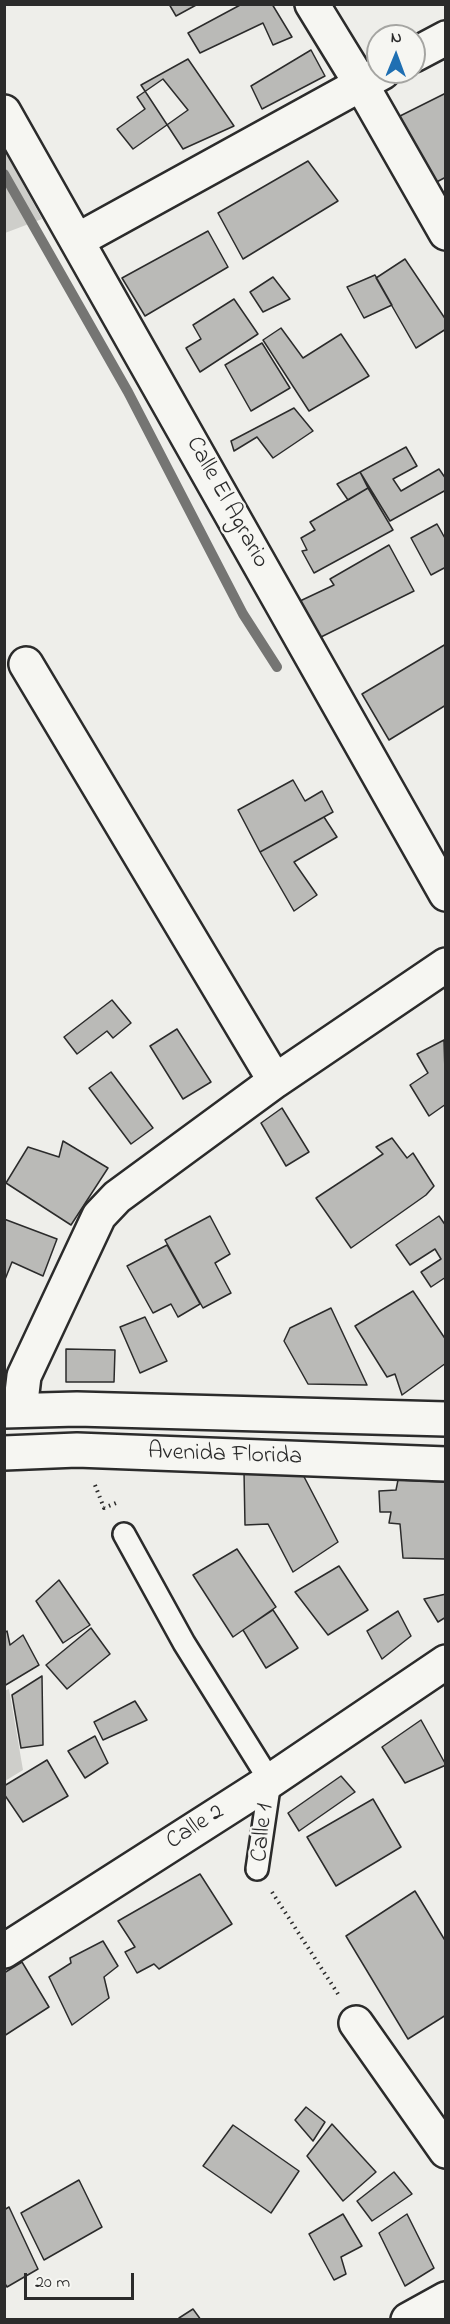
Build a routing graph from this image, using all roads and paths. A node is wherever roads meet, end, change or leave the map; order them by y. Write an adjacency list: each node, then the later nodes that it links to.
1 (312, 4): 4 (street)
2 (446, 38): 3 (street)
3 (426, 49)
4 (366, 71)
5 (366, 81): 9 (street)
6 (375, 84): 8 (street)
7 (4, 112): 9 (street, Calle El Agrario)
8 (446, 233)
9 (78, 240): 11 (street, Calle El Agrario)
10 (26, 664): 13 (street)
11 (446, 894)
12 (446, 965): 13 (street)
13 (275, 1081): 14 (street)
14 (12, 1410): 15 (street, Avenida Florida); 16 (street)
15 (446, 1419)
16 (14, 1453): 17 (street, Avenida Florida)
17 (446, 1464)
18 (124, 1534): 20 (lane, Calle 1)
19 (446, 1662): 20 (street, Calle 2)
20 (270, 1781): 21 (lane, Calle 1); 22 (street, Calle 2)
21 (257, 1869): 23 (path, Calle 1)
22 (4, 1951)
23 (356, 2023): 24 (street)
24 (446, 2151)
25 (446, 2299): 26 (street)
26 (408, 2319)

